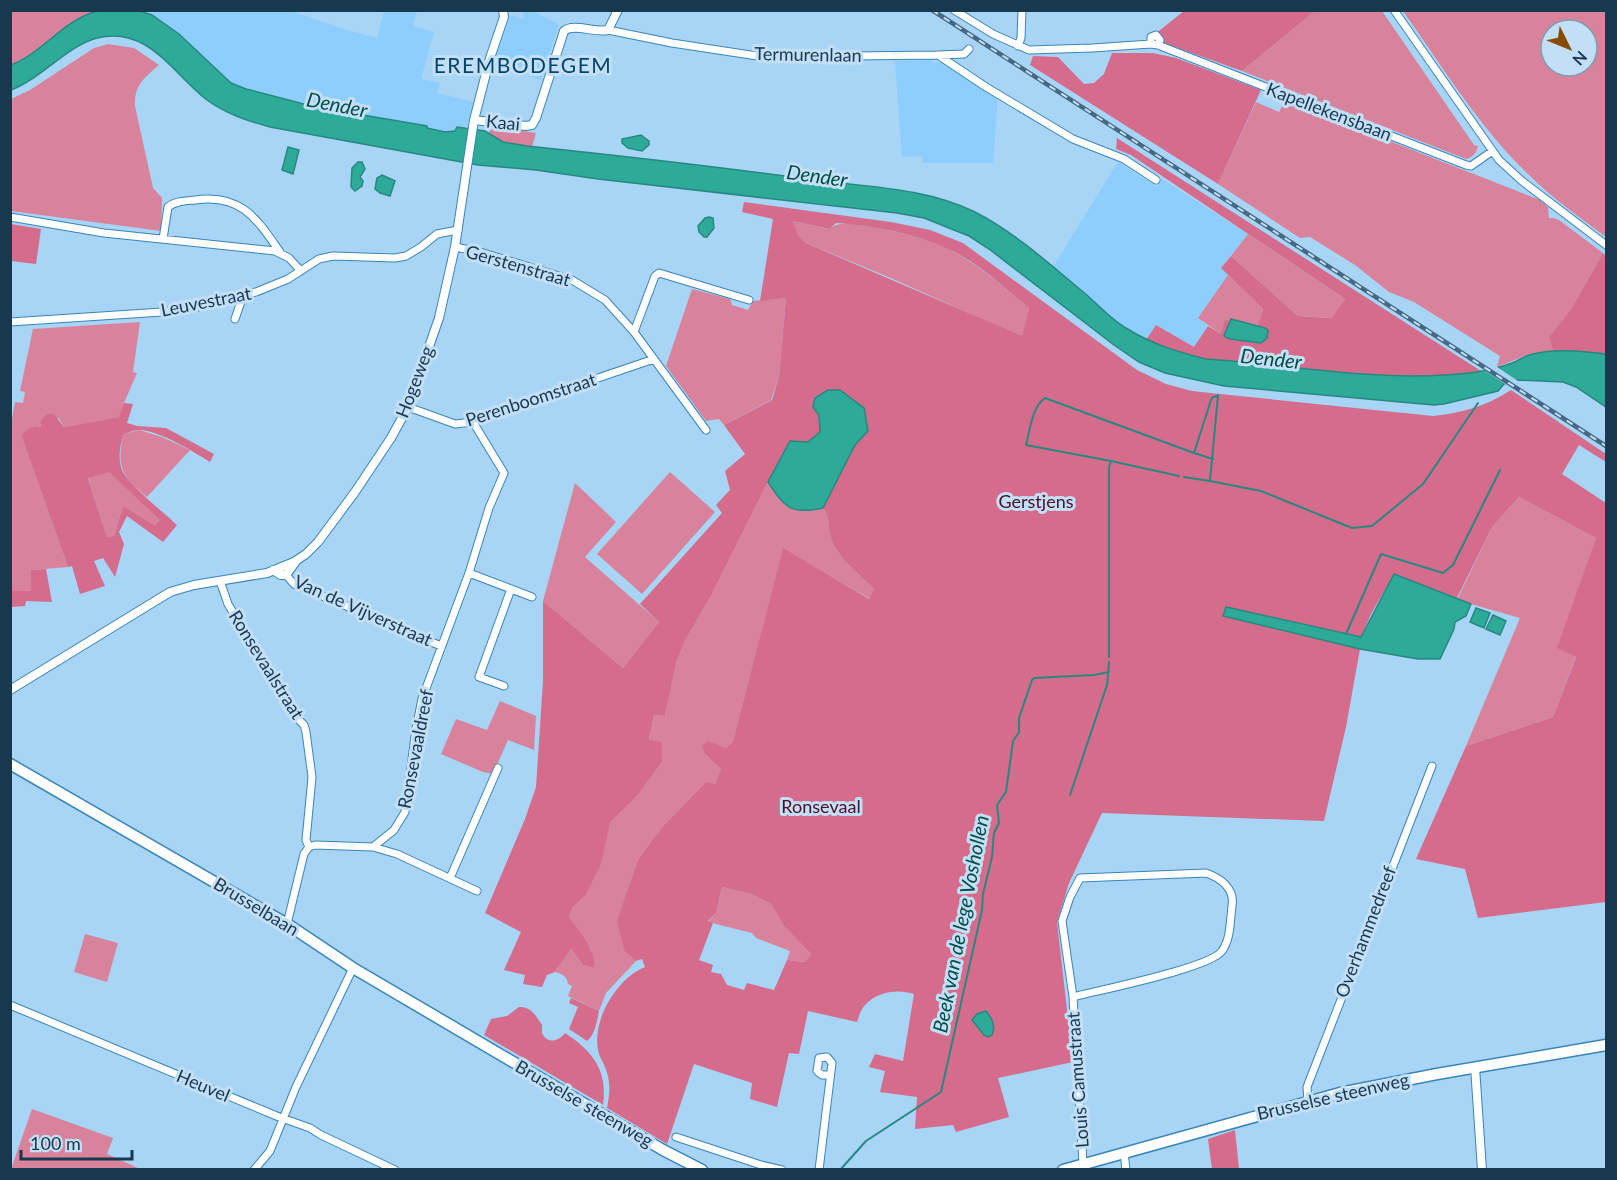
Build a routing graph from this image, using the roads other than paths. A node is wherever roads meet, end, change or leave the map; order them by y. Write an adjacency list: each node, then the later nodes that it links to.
1 (503, 10): 10 (street, Hogeweg)
2 (618, 10): 6 (street)
3 (954, 10): 7 (street, Kapellekensbaan)
4 (1022, 10): 7 (street)
5 (1394, 10): 11 (street)
6 (608, 30): 9 (street, Termurenlaan); 10 (street, Kaai)
7 (1018, 46): 11 (street, Kapellekensbaan)
8 (969, 49): 9 (street, Termurenlaan)
9 (938, 56): 12 (street)
10 (474, 124): 14 (street, Hogeweg)
11 (1491, 152): 16 (street)
12 (1156, 180)
13 (10, 217): 15 (street)
14 (458, 230): 17 (street, Hogeweg); 19 (street, Leuvestraat)
15 (163, 239): 18 (street); 18 (street)
16 (1606, 245)
17 (455, 248): 24 (street, Gerstenstraat); 26 (street, Hogeweg)
18 (282, 254): 19 (street)
19 (301, 271): 20 (street, Leuvestraat)
20 (243, 296): 22 (street); 23 (street, Leuvestraat)
21 (749, 300): 24 (street)
22 (235, 319)
23 (10, 322)
24 (634, 332): 25 (street, Gerstenstraat)
25 (654, 359): 27 (street, Perenboomstraat); 28 (street, Gerstenstraat)
26 (408, 407): 27 (street, Perenboomstraat); 29 (street, Hogeweg)
27 (473, 423): 31 (street, Ronsevaaldreef)
28 (706, 430)
29 (299, 558): 30 (street, Hogeweg); 32 (street, Hogeweg)
30 (273, 570): 32 (street); 33 (street, Hogeweg)
31 (468, 573): 34 (street); 36 (street, Ronsevaaldreef)
32 (286, 575): 36 (street, Van de Vijverstraat)
33 (220, 581): 38 (street, Hogeweg); 42 (street, Ronsevaalstraat)
34 (511, 589): 35 (street); 37 (street)
35 (532, 597)
36 (441, 646): 43 (street, Ronsevaaldreef)
37 (504, 686)
38 (10, 690)
39 (10, 764): 46 (main road, Brusselbaan)
40 (1432, 766): 54 (street, Overhammedreef)
41 (498, 768): 44 (street)
42 (309, 847): 43 (street); 46 (street, Ronsevaalstraat)
43 (373, 847): 44 (street)
44 (450, 878): 45 (street)
45 (477, 891)
46 (286, 924): 47 (main road, Brusselbaan)
47 (353, 968): 51 (main road, Brusselbaan); 55 (street)
48 (1073, 997): 48 (street, Louis Camustraat); 58 (street, Louis Camustraat)
49 (11, 1006): 55 (street, Heuvel)
50 (1606, 1045): 52 (main road, Brusselse steenweg)
51 (499, 1053): 61 (main road, Brusselse steenweg)
52 (1475, 1067): 54 (main road, Brusselse steenweg); 66 (street)
53 (830, 1075): 63 (street)
54 (1308, 1100): 57 (main road, Brusselse steenweg)
55 (284, 1118): 59 (street); 60 (street, Heuvel)
56 (676, 1137): 62 (street, Brusselse steenweg)
57 (1124, 1152): 58 (main road, Brusselse steenweg); 65 (street)
58 (1083, 1163): 64 (main road, Brusselse steenweg)
59 (254, 1170)
60 (395, 1170)
61 (702, 1170)
62 (782, 1170)
63 (819, 1170)
64 (1063, 1170)
65 (1126, 1170)
66 (1482, 1170)

